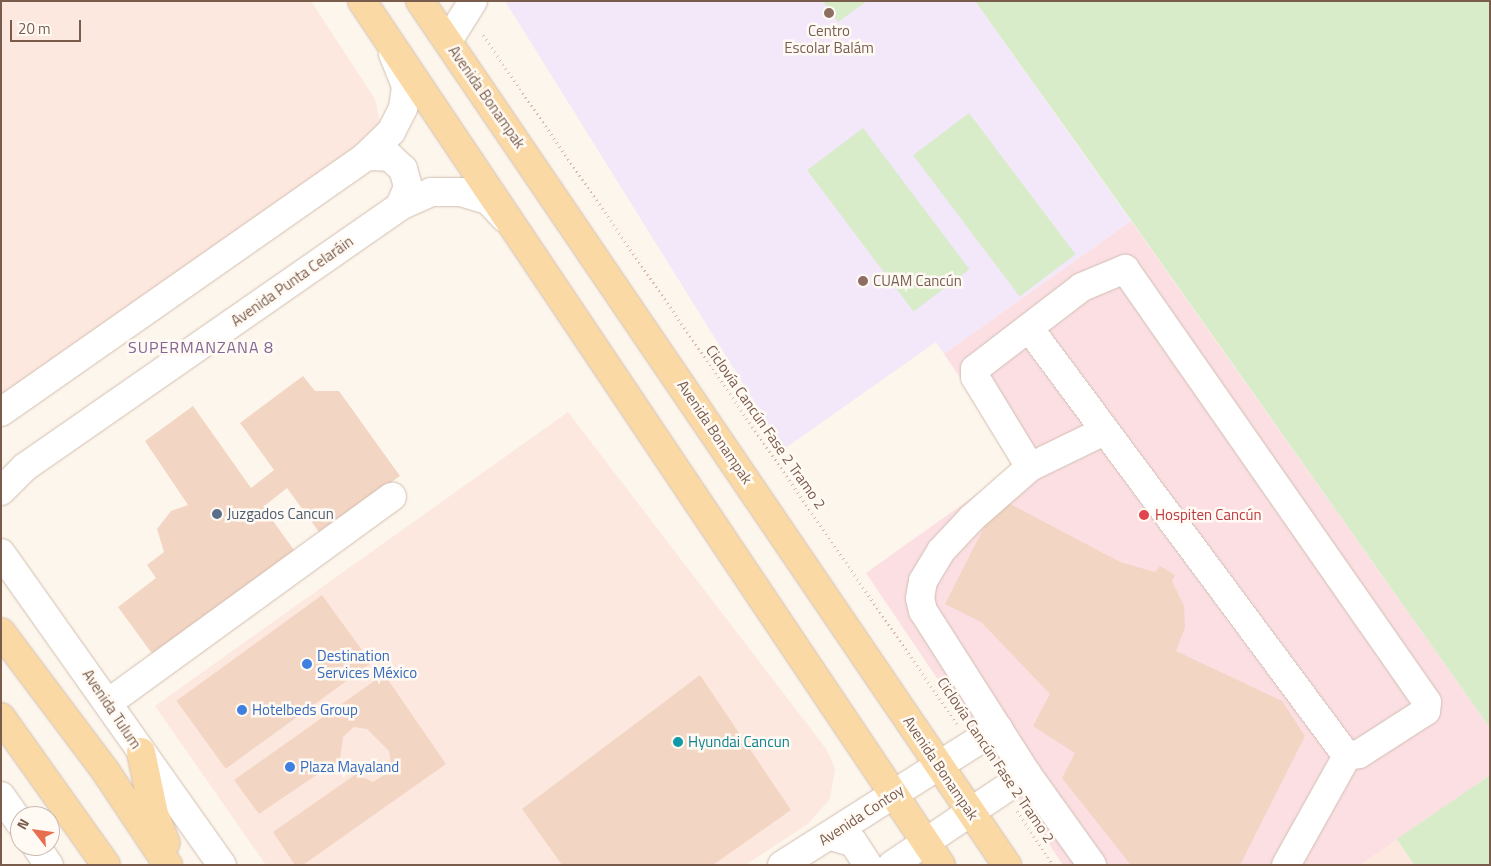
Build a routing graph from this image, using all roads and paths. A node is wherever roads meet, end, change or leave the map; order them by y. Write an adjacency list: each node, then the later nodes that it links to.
1 (362, 1): 4 (main road)
2 (420, 1): 5 (main road, Avenida Bonampak)
3 (470, 7): 5 (street); 22 (path, Ciclovía Cancún Fase 2 Tramo 2)
4 (388, 41): 6 (street); 8 (main road)
5 (448, 41): 26 (main road, Avenida Bonampak)
6 (366, 156): 7 (street); 10 (street)
7 (400, 206): 8 (street, Avenida Punta Celaráin); 12 (street, Avenida Punta Celaráin)
8 (519, 234): 29 (main road)
9 (1029, 328): 11 (street); 13 (street); 25 (street)
10 (1, 412)
11 (1104, 431): 13 (street); 25 (street)
12 (13, 464): 14 (street, Avenida Punta Celaráin)
13 (1030, 467): 20 (street)
14 (1, 491)
15 (392, 497): 18 (street)
16 (1, 553): 18 (street, Avenida Tulum)
17 (1, 632): 36 (main road)
18 (108, 703): 24 (street, Avenida Tulum)
19 (1, 717): 23 (main road)
20 (998, 728): 22 (street, Avenida Contoy); 27 (street)
21 (1, 739): 23 (main road)
22 (972, 744): 26 (street, Avenida Contoy)
23 (28, 751): 35 (main road)
24 (141, 752): 37 (main road); 38 (street, Avenida Tulum)
25 (1347, 756): 46 (street)
26 (939, 764): 29 (street, Avenida Contoy); 32 (main road, Avenida Bonampak)
27 (1027, 774): 28 (street); 45 (street)
28 (1002, 789): 32 (street); 44 (path, Ciclovía Cancún Fase 2 Tramo 2)
29 (894, 793): 33 (street, Avenida Contoy); 34 (main road)
30 (1, 796): 31 (street)
31 (10, 809)
32 (970, 812): 34 (street); 43 (main road, Avenida Bonampak)
33 (830, 836): 39 (street, Avenida Contoy); 40 (street)
34 (925, 841): 41 (street); 42 (main road)
35 (106, 865)
36 (168, 865)
37 (176, 865)
38 (222, 865)
39 (782, 865)
40 (868, 865)
41 (892, 865)
42 (941, 865)
43 (1007, 865)
44 (1053, 865)
45 (1092, 865)
46 (1286, 865)

